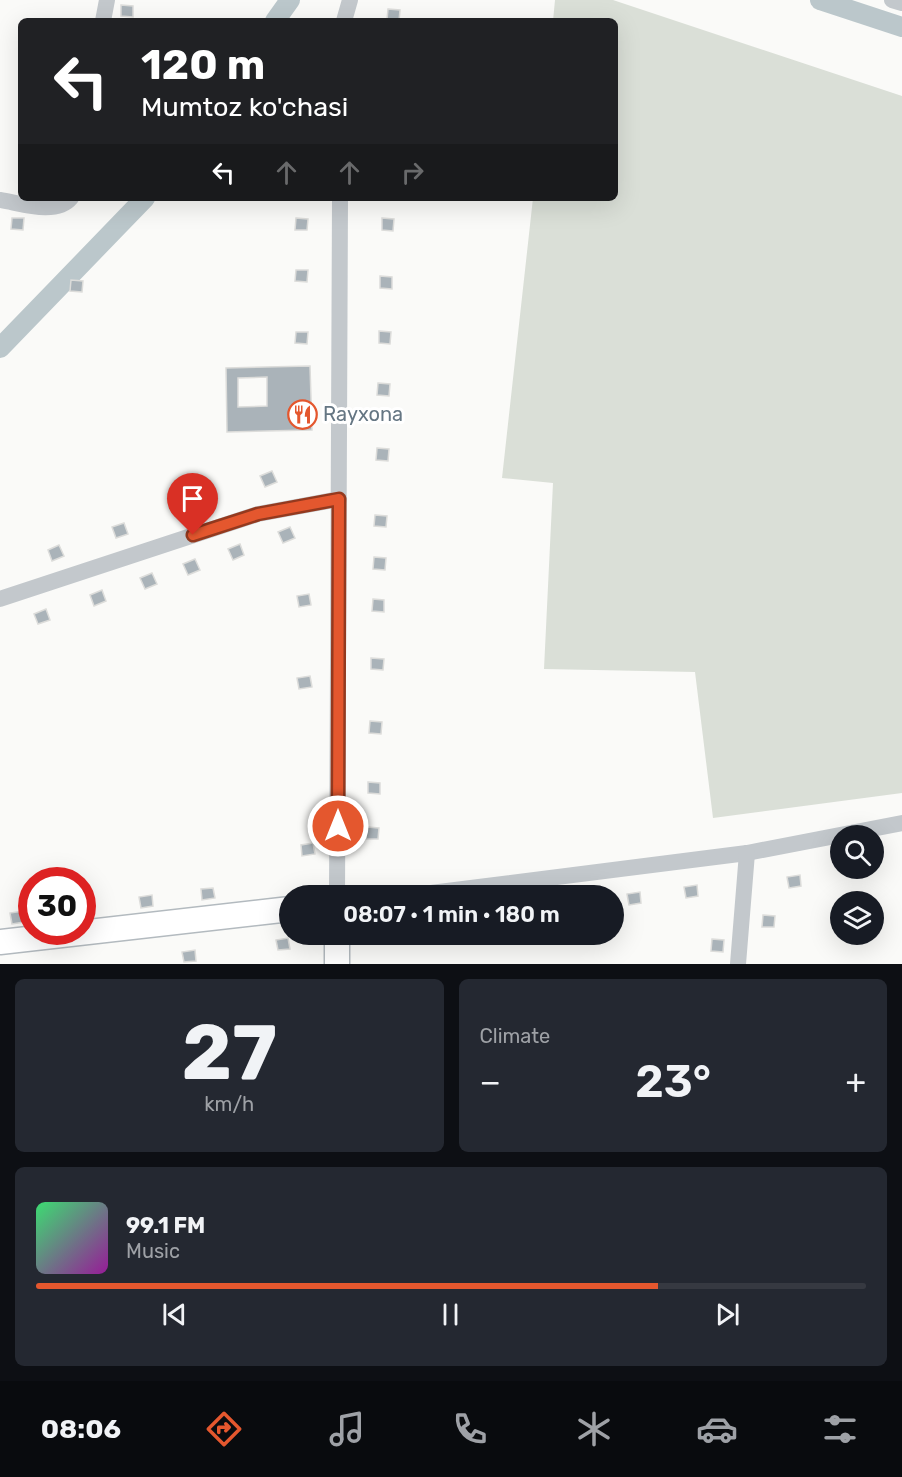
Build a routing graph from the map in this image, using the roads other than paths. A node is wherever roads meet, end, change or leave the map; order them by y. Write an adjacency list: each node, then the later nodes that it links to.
1 (106, 0): 5 (street)
2 (350, 0): 6 (street)
3 (892, 0): 4 (street)
4 (902, 3)
5 (103, 18)
6 (345, 18)
7 (0, 200): 8 (street)
8 (69, 201)
9 (340, 201): 10 (street)
10 (339, 499): 11 (street); 14 (street)
11 (0, 599)
12 (902, 823): 13 (street)
13 (747, 854): 15 (street); 20 (street)
14 (338, 885)
15 (495, 885)
16 (279, 910): 17 (main road)
17 (0, 942)
18 (337, 945): 19 (main road)
19 (337, 964)
20 (738, 964)

